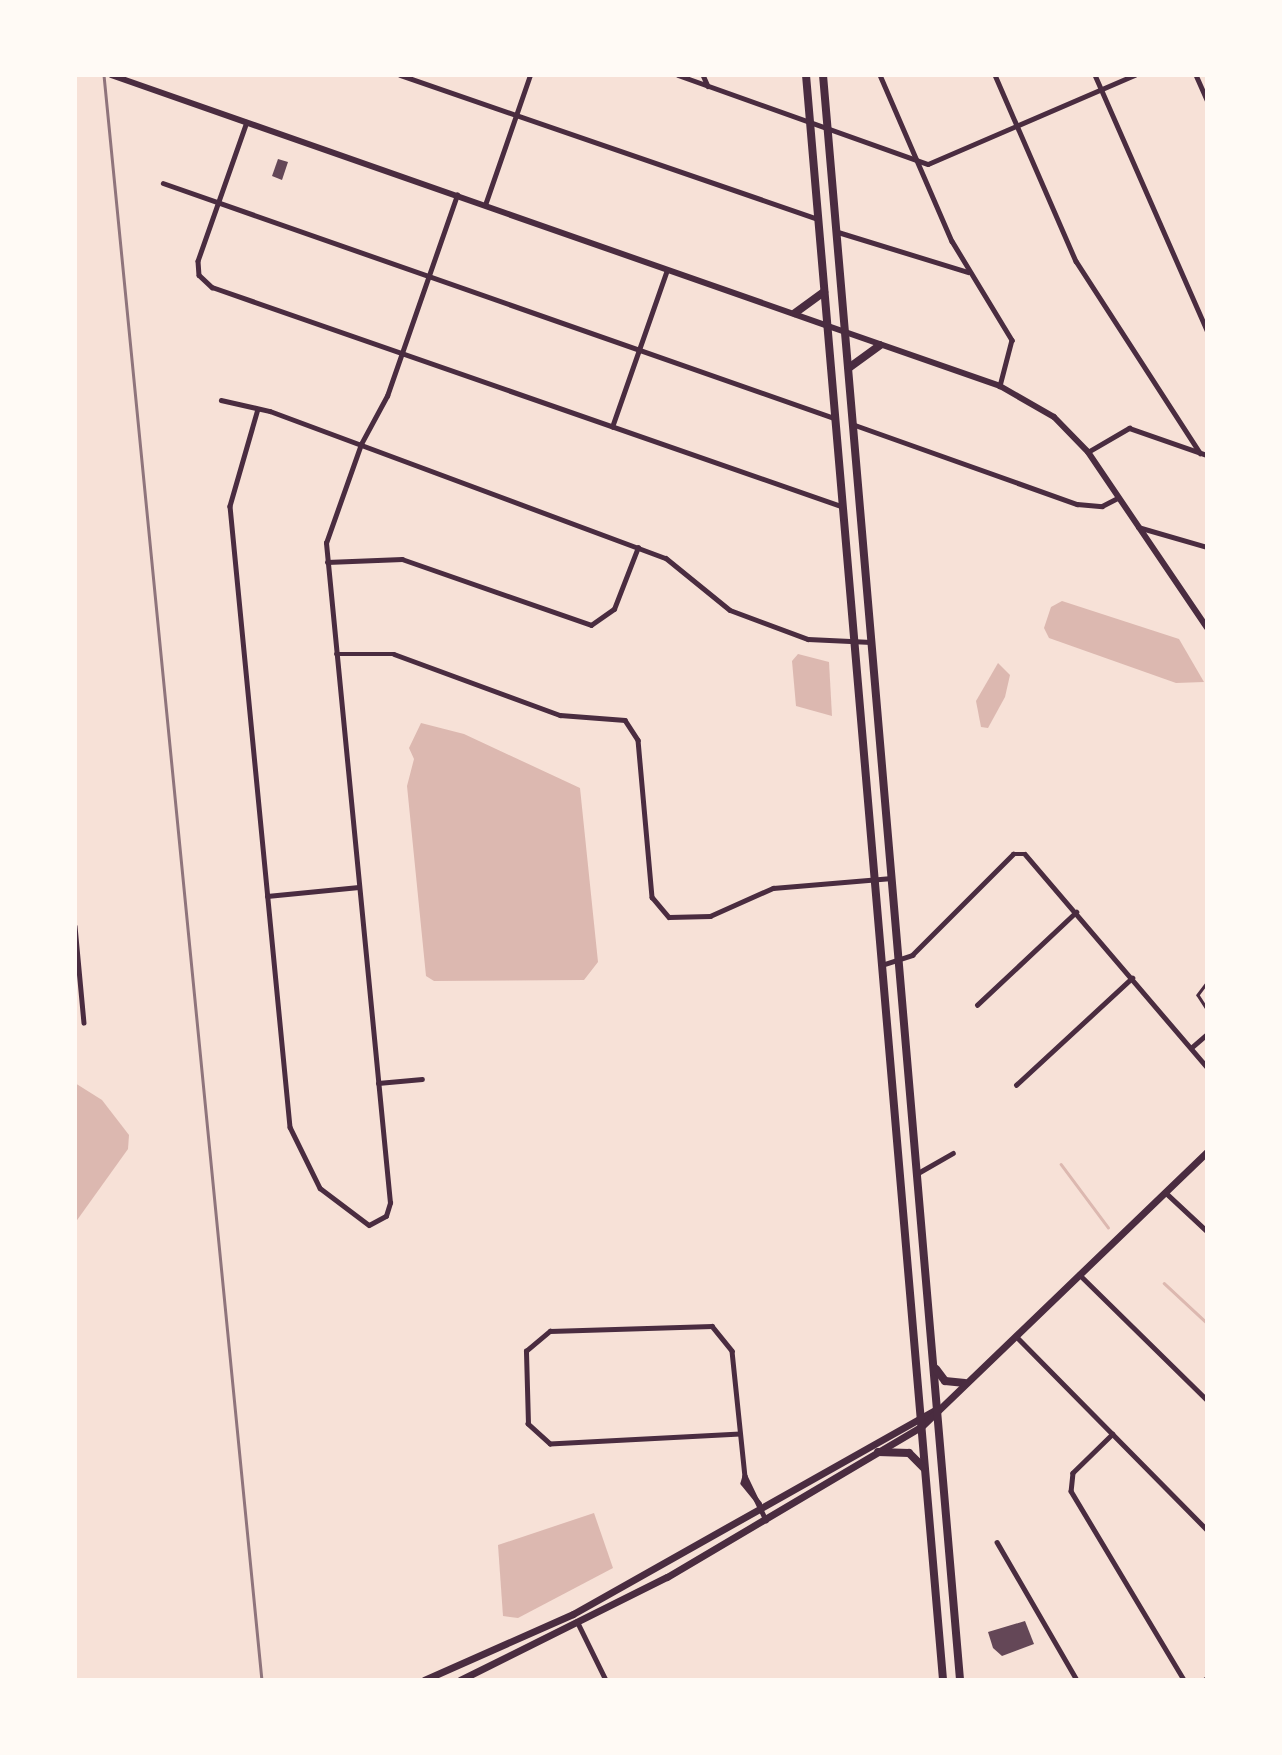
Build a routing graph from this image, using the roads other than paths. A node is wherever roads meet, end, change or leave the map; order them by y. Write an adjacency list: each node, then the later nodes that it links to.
1 (111, 75): 17 (street)
2 (400, 75): 16 (street)
3 (530, 75): 16 (street)
4 (678, 75): 13 (street)
5 (703, 75): 13 (street)
6 (806, 75): 18 (highway)
7 (823, 75): 20 (highway)
8 (880, 75): 21 (street)
9 (995, 75): 19 (street)
10 (1095, 75): 14 (street)
11 (1135, 75): 14 (street)
12 (1196, 75): 15 (street)
13 (708, 86): 18 (street)
14 (1101, 90): 19 (street); 34 (street)
15 (1207, 100)
16 (516, 116): 25 (street); 26 (street)
17 (247, 122): 23 (street); 24 (street)
18 (811, 122): 20 (street); 26 (highway)
19 (1017, 127): 21 (street); 48 (street)
20 (828, 128): 21 (street); 27 (highway)
21 (916, 159): 29 (street)
22 (163, 183): 24 (street)
23 (457, 195): 25 (street); 30 (street)
24 (218, 203): 30 (street); 38 (street)
25 (485, 205): 28 (street)
26 (818, 220): 31 (highway)
27 (838, 232): 29 (street); 35 (highway)
28 (668, 268): 32 (street); 37 (street)
29 (969, 272): 40 (street)
30 (429, 277): 37 (street); 38 (street)
31 (825, 289): 32 (highway); 33 (highway)
32 (795, 313): 33 (street)
33 (828, 326): 35 (street); 43 (highway)
34 (1207, 330)
35 (848, 333): 36 (street); 39 (highway)
36 (880, 345): 39 (highway); 40 (street)
37 (639, 349): 43 (street); 45 (street)
38 (402, 354): 45 (street); 46 (street)
39 (850, 368): 44 (highway)
40 (1000, 386): 47 (street)
41 (221, 400): 42 (street)
42 (258, 410): 46 (street); 63 (street)
43 (835, 418): 51 (highway)
44 (855, 425): 50 (street); 58 (highway)
45 (612, 427): 51 (street)
46 (361, 444): 53 (street); 55 (street)
47 (1088, 452): 48 (street); 50 (street)
48 (1200, 453): 49 (street)
49 (1207, 455)
50 (1118, 498): 52 (street)
51 (842, 507): 57 (highway)
52 (1138, 527): 54 (street); 56 (street)
53 (638, 547): 55 (street); 57 (street)
54 (1207, 547)
55 (327, 562): 59 (street)
56 (1207, 628)
57 (855, 642): 58 (street); 61 (highway)
58 (872, 642): 60 (highway)
59 (336, 654): 61 (street); 62 (street)
60 (892, 878): 61 (street); 66 (highway)
61 (874, 879): 67 (highway)
62 (359, 887): 63 (street); 77 (street)
63 (267, 896): 77 (street)
64 (1076, 912): 66 (street); 68 (street); 70 (street)
65 (75, 926): 72 (street)
66 (899, 961): 67 (street); 81 (highway)
67 (882, 965): 83 (highway)
68 (1132, 978): 74 (street); 78 (street)
69 (1207, 983): 71 (lane)
70 (977, 1005)
71 (1206, 1007)
72 (84, 1023)
73 (1207, 1034): 74 (street)
74 (1191, 1048): 75 (street)
75 (1207, 1067)
76 (422, 1079): 77 (street)
77 (378, 1083)
78 (1016, 1086)
79 (1207, 1152): 82 (main road)
80 (953, 1153): 81 (street)
81 (917, 1173): 84 (highway)
82 (1165, 1192): 85 (street); 86 (main road)
83 (901, 1194): 84 (street); 92 (highway)
84 (917, 1196): 88 (highway)
85 (1207, 1231)
86 (1079, 1274): 87 (main road); 90 (street)
87 (1016, 1335): 89 (main road); 95 (street)
88 (936, 1369): 89 (highway); 91 (highway)
89 (965, 1383): 91 (main road)
90 (1207, 1400)
91 (939, 1409): 92 (main road); 93 (main road); 104 (highway)
92 (920, 1417): 93 (highway); 98 (main road)
93 (921, 1427): 96 (main road); 97 (highway)
94 (740, 1434): 94 (street); 98 (street)
95 (1113, 1434): 100 (street); 112 (street)
96 (878, 1452): 97 (highway); 99 (main road)
97 (925, 1469): 105 (highway)
98 (761, 1506): 99 (street); 102 (main road)
99 (766, 1520): 103 (main road)
100 (1207, 1530)
101 (997, 1542): 111 (street)
102 (573, 1614): 103 (street); 106 (main road)
103 (579, 1625): 107 (main road); 108 (street)
104 (958, 1658): 105 (street); 110 (highway)
105 (941, 1661): 109 (highway)
106 (424, 1680)
107 (460, 1680)
108 (606, 1680)
109 (943, 1680)
110 (960, 1680)
111 (1077, 1680)
112 (1184, 1680)

